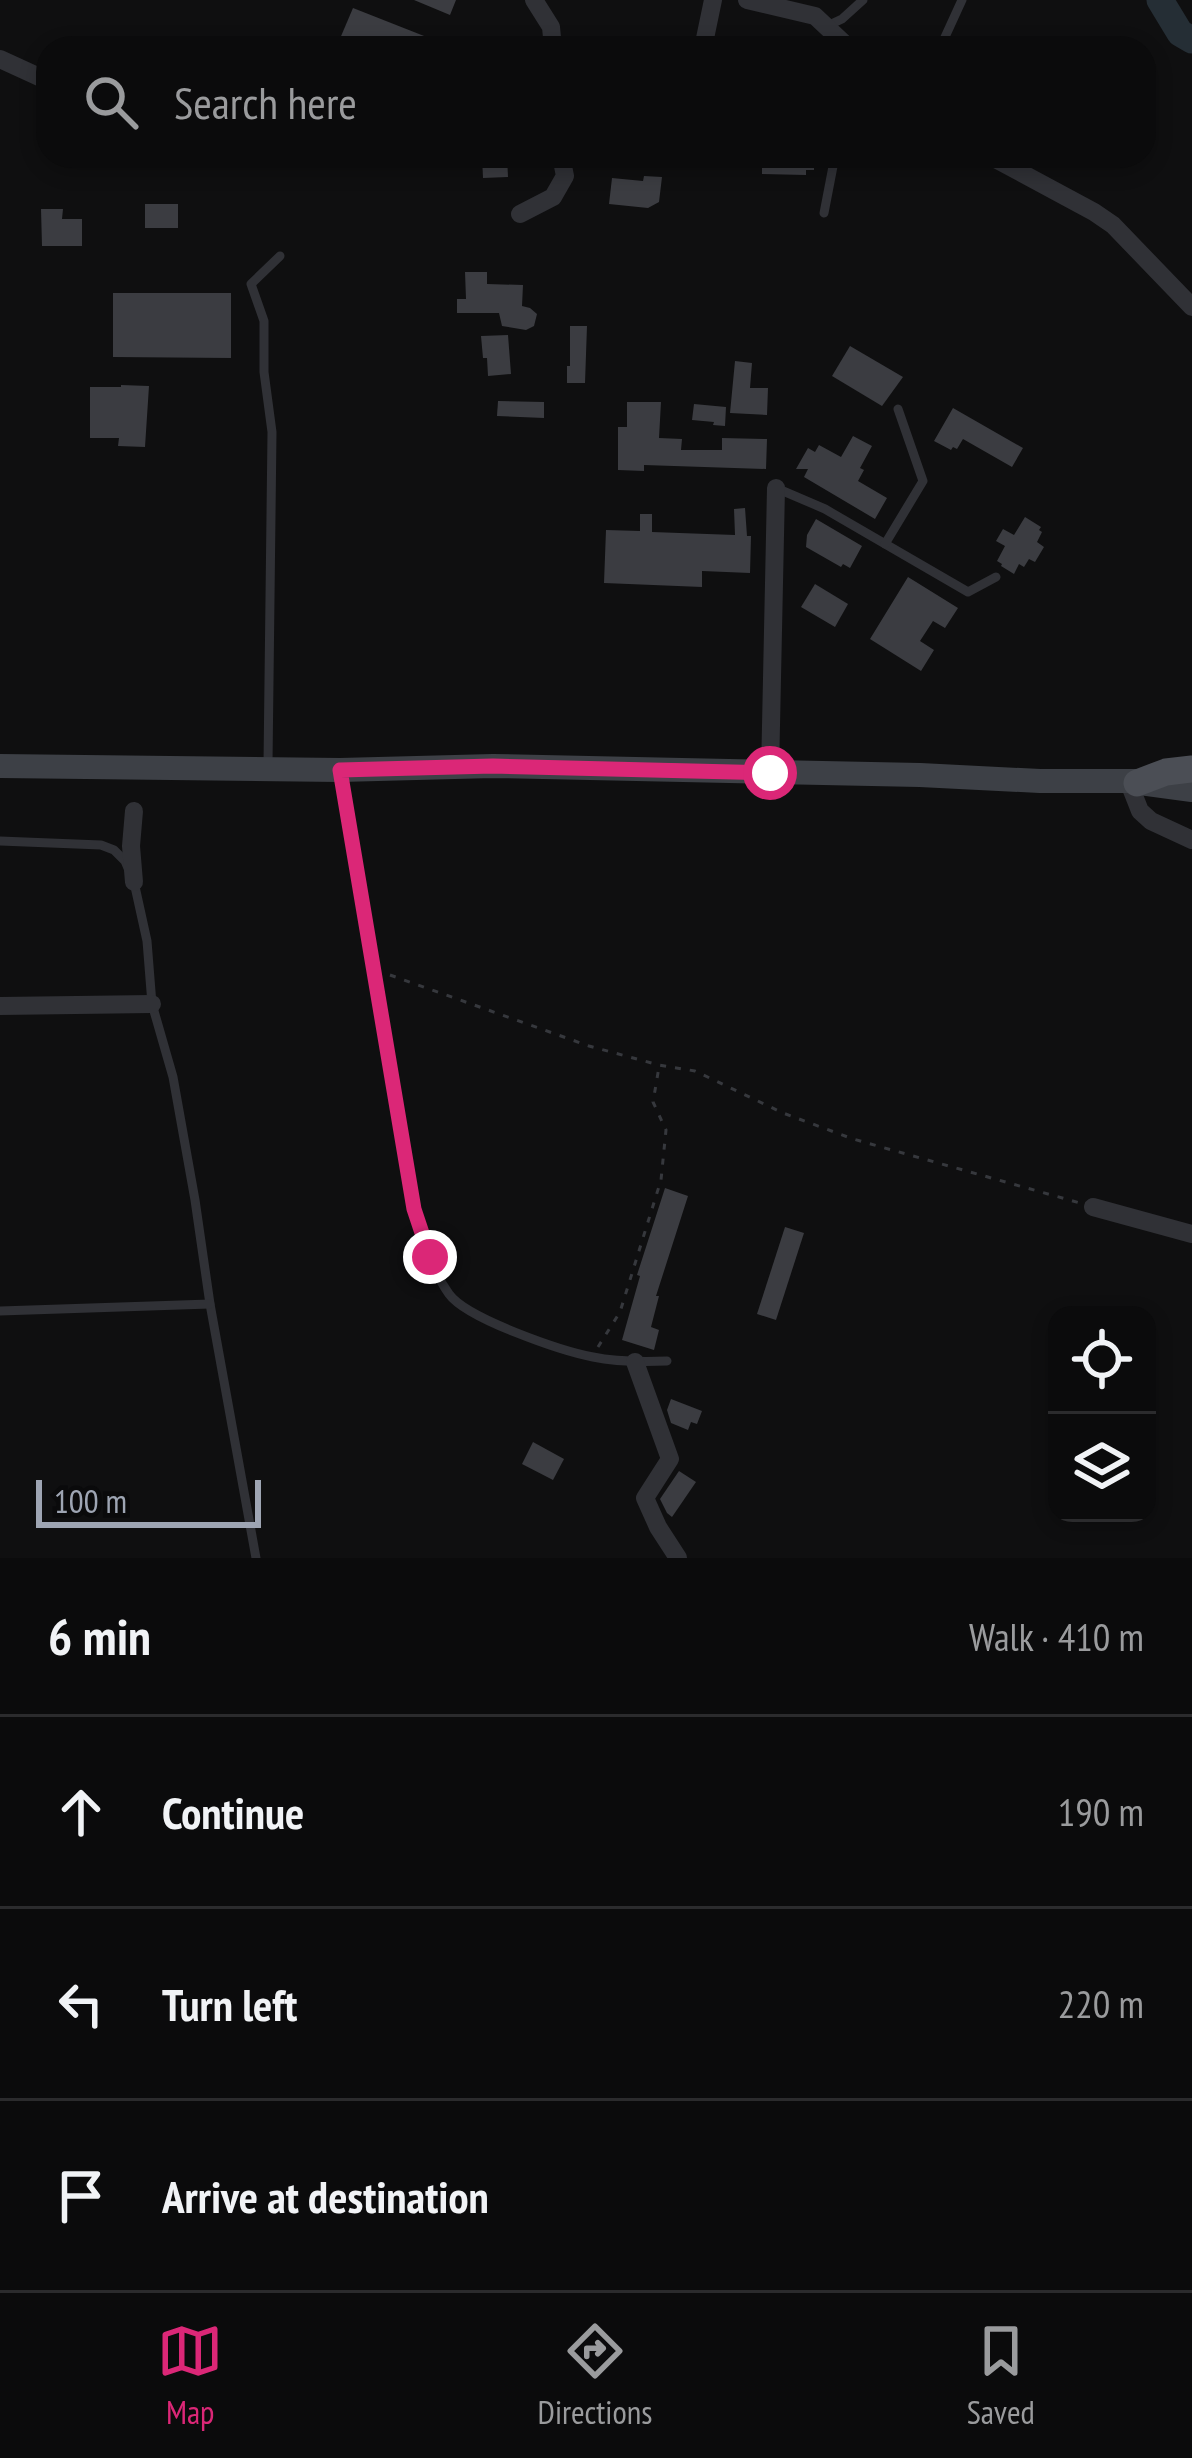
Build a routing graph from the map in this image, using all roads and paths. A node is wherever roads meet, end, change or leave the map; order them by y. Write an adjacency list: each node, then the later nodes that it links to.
1 (534, 0): 7 (street)
2 (713, 0): 8 (street)
3 (747, 0): 6 (street)
4 (863, 0): 6 (lane)
5 (962, 0): 10 (lane)
6 (827, 26): 9 (street)
7 (552, 36)
8 (706, 36)
9 (837, 36)
10 (946, 36)
11 (0, 59): 12 (street)
12 (36, 76)
13 (563, 168): 17 (street)
14 (833, 168): 16 (lane)
15 (1012, 168): 19 (street)
16 (824, 213)
17 (520, 214)
18 (280, 256): 25 (lane)
19 (1192, 308)
20 (898, 409): 22 (lane)
21 (776, 488): 22 (lane); 28 (street)
22 (885, 544): 23 (lane)
23 (996, 577)
24 (0, 766): 25 (main road)
25 (268, 769): 27 (main road)
26 (1192, 769): 30 (main road)
27 (340, 770): 28 (main road); 36 (lane)
28 (770, 773): 30 (main road)
29 (1192, 778): 30 (main road)
30 (1133, 783): 31 (main road); 33 (street)
31 (1192, 790)
32 (134, 811): 35 (street)
33 (1192, 840)
34 (0, 841): 35 (lane)
35 (134, 882): 37 (lane)
36 (374, 971): 39 (path); 44 (lane)
37 (152, 1004): 38 (street); 42 (lane)
38 (0, 1006)
39 (659, 1065): 40 (path); 44 (path)
40 (1093, 1207): 41 (street)
41 (1192, 1234)
42 (210, 1304): 43 (lane); 47 (lane)
43 (0, 1311)
44 (592, 1357): 46 (lane)
45 (667, 1361): 46 (lane)
46 (635, 1362): 48 (street)
47 (256, 1558)
48 (678, 1558)

